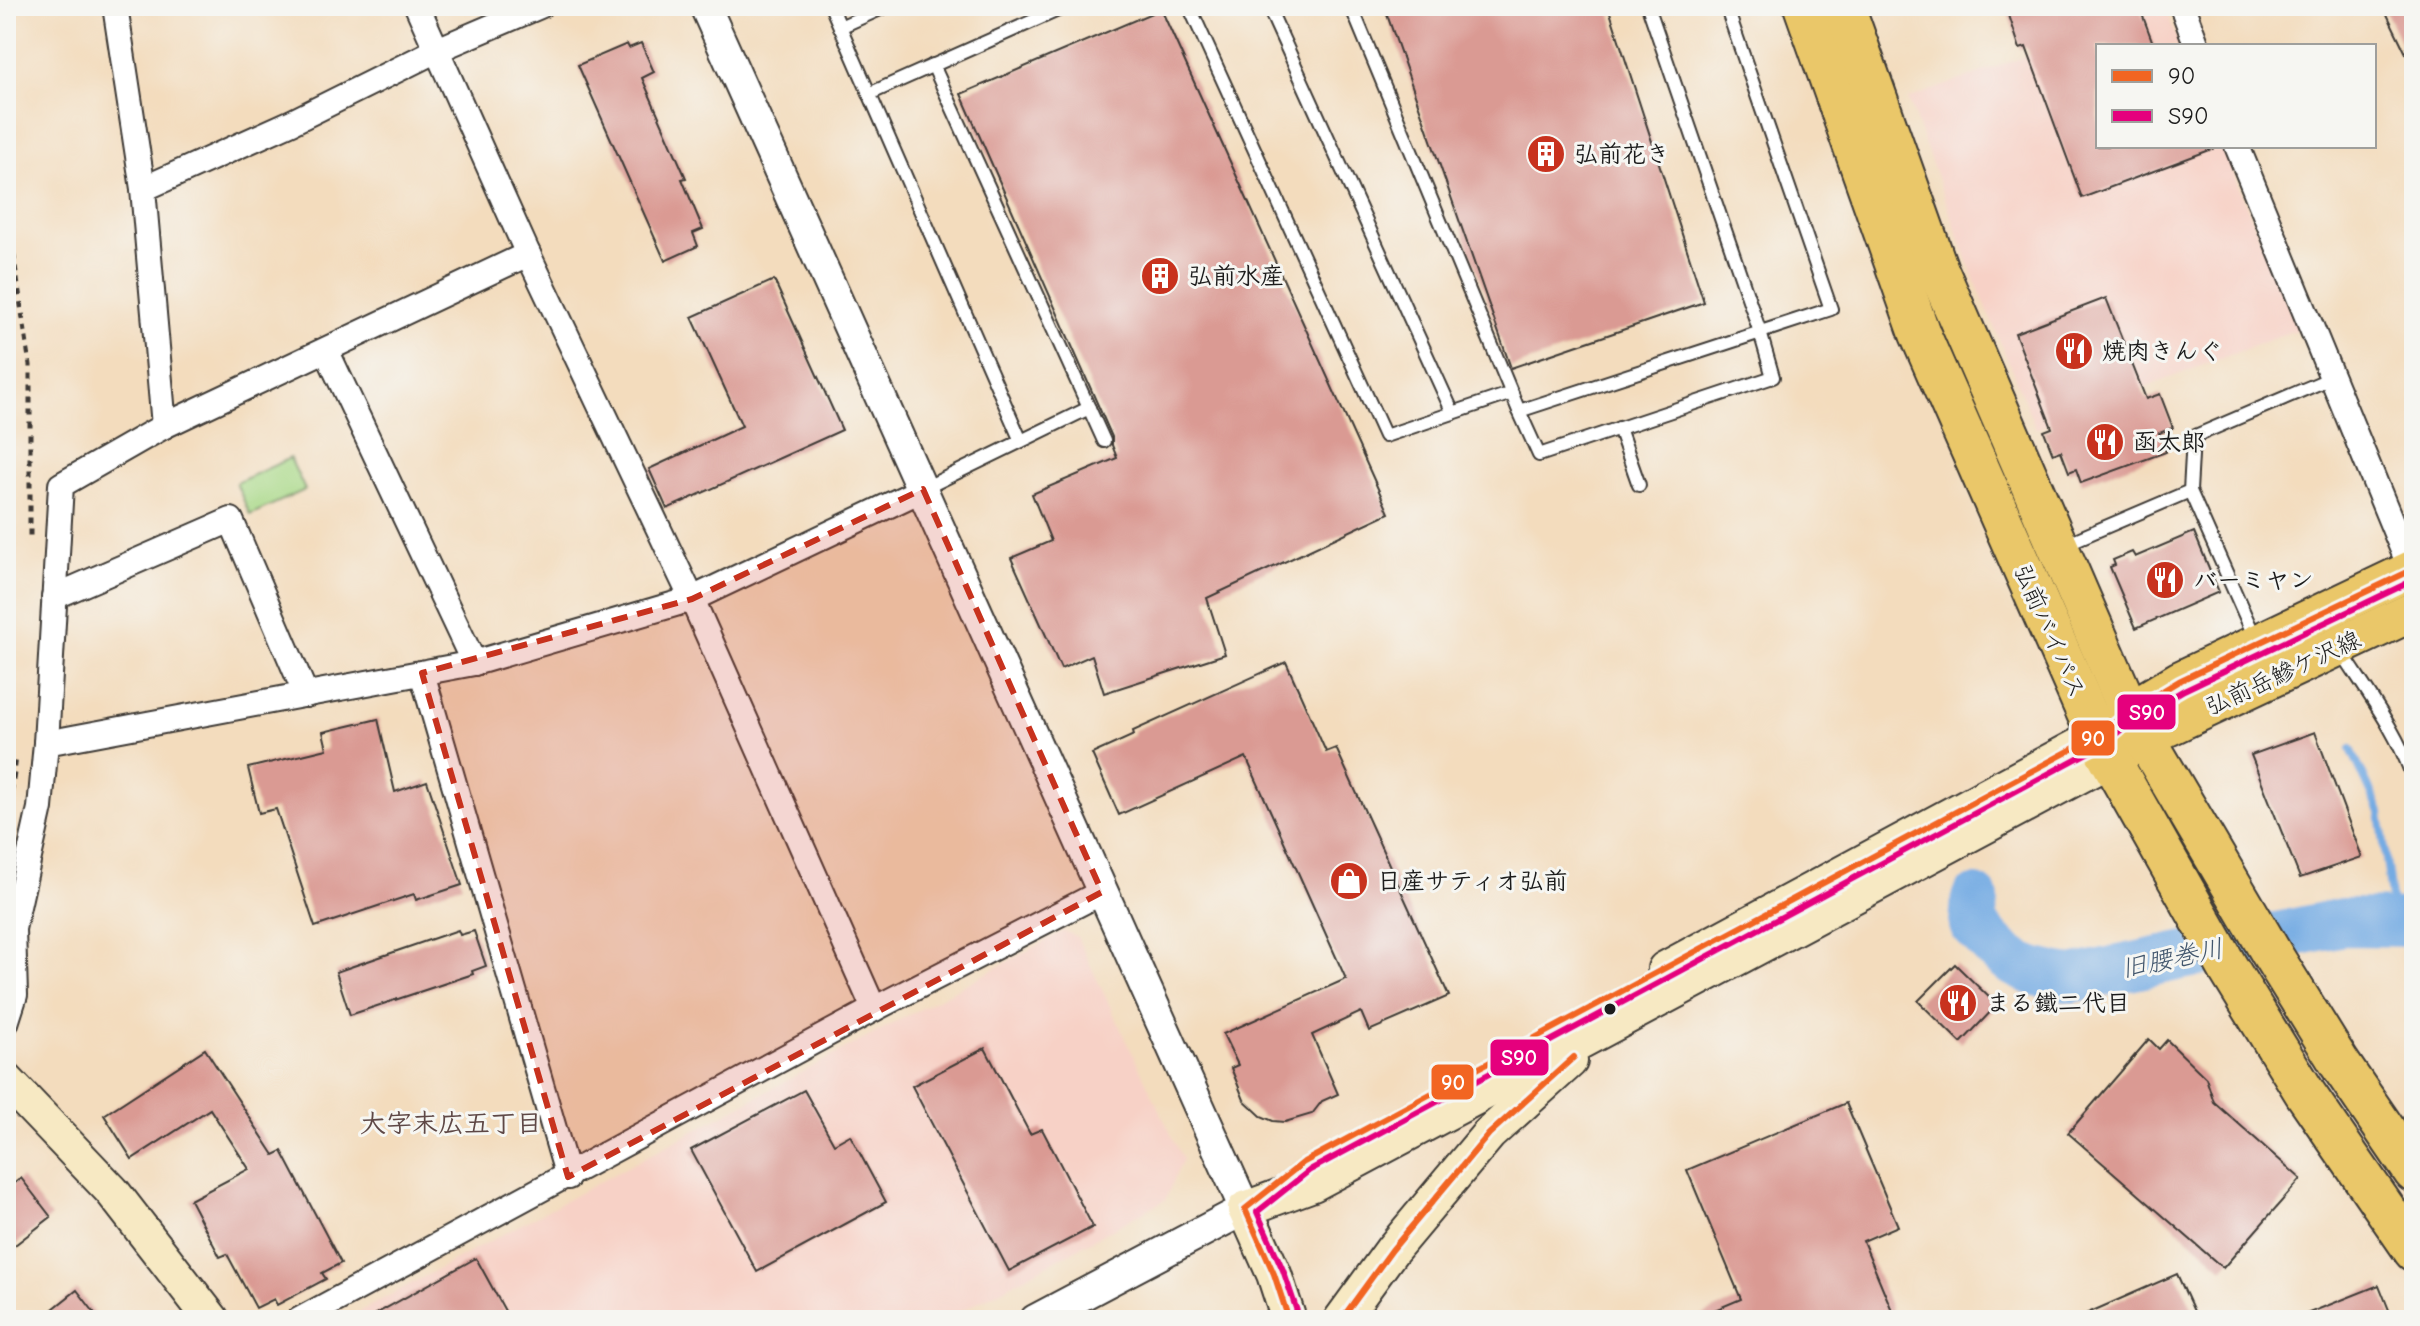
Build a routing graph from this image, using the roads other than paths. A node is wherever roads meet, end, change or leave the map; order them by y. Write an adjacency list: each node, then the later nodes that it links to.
1 (115, 6): 22 (street)
2 (417, 6): 18 (street)
3 (540, 6): 18 (street)
4 (705, 6): 36 (street)
5 (831, 6): 16 (lane)
6 (887, 6): 16 (lane)
7 (1067, 6): 19 (lane)
8 (1189, 6): 30 (lane)
9 (1268, 6): 30 (lane)
10 (1351, 6): 27 (lane)
11 (1648, 6): 24 (lane)
12 (1726, 6): 24 (lane)
13 (1804, 6): 51 (highway, 弘前バイパス)
14 (1844, 6): 38 (highway, 弘前バイパス)
15 (2182, 6): 17 (street)
16 (840, 27): 20 (lane)
17 (2196, 44)
18 (437, 50): 22 (street); 23 (street)
19 (933, 65): 20 (lane); 28 (lane)
20 (869, 94): 33 (lane)
21 (2238, 148): 26 (street)
22 (143, 189): 31 (street)
23 (528, 254): 25 (street); 41 (street)
24 (1760, 332): 29 (lane); 32 (lane)
25 (326, 350): 31 (street); 46 (street)
26 (2331, 378): 37 (lane); 39 (street)
27 (1512, 393): 29 (lane); 30 (lane)
28 (1089, 408): 33 (lane); 34 (lane)
29 (1519, 411): 32 (lane)
30 (1453, 413)
31 (164, 426): 40 (street)
32 (1619, 428): 35 (lane)
33 (1021, 441): 36 (lane)
34 (1104, 441)
35 (1639, 485)
36 (923, 489): 41 (street); 53 (street)
37 (2190, 491): 38 (lane); 44 (lane)
38 (2058, 548): 49 (highway, 弘前バイパス)
39 (2413, 570): 43 (main road)
40 (54, 597): 48 (street); 50 (street)
41 (692, 599): 46 (street); 54 (street)
42 (2414, 611): 45 (main road, 弘前岳鰺ケ沢線)
43 (2318, 615): 44 (main road); 45 (lane)
44 (2257, 643): 49 (main road)
45 (2338, 646): 49 (main road, 弘前岳鰺ケ沢線); 52 (lane)
46 (474, 663): 47 (street)
47 (422, 673): 48 (street); 59 (street)
48 (306, 695): 50 (street)
49 (2136, 724): 51 (main road, 弘前岳鰺ケ沢線); 58 (highway, 弘前バイパス)
50 (46, 743): 55 (street)
51 (2104, 748): 56 (main road); 60 (main road); 61 (highway, 弘前バイパス)
52 (2414, 781)
53 (1102, 892): 54 (street); 60 (street)
54 (874, 1009): 59 (street)
55 (6, 1023)
56 (1609, 1027): 60 (main road); 66 (main road)
57 (6, 1080): 62 (main road)
58 (2414, 1172)
59 (568, 1177): 63 (street)
60 (1245, 1209): 64 (street); 65 (main road)
61 (2414, 1251)
62 (212, 1320)
63 (299, 1320)
64 (1035, 1320)
65 (1289, 1320)
66 (1341, 1320)

